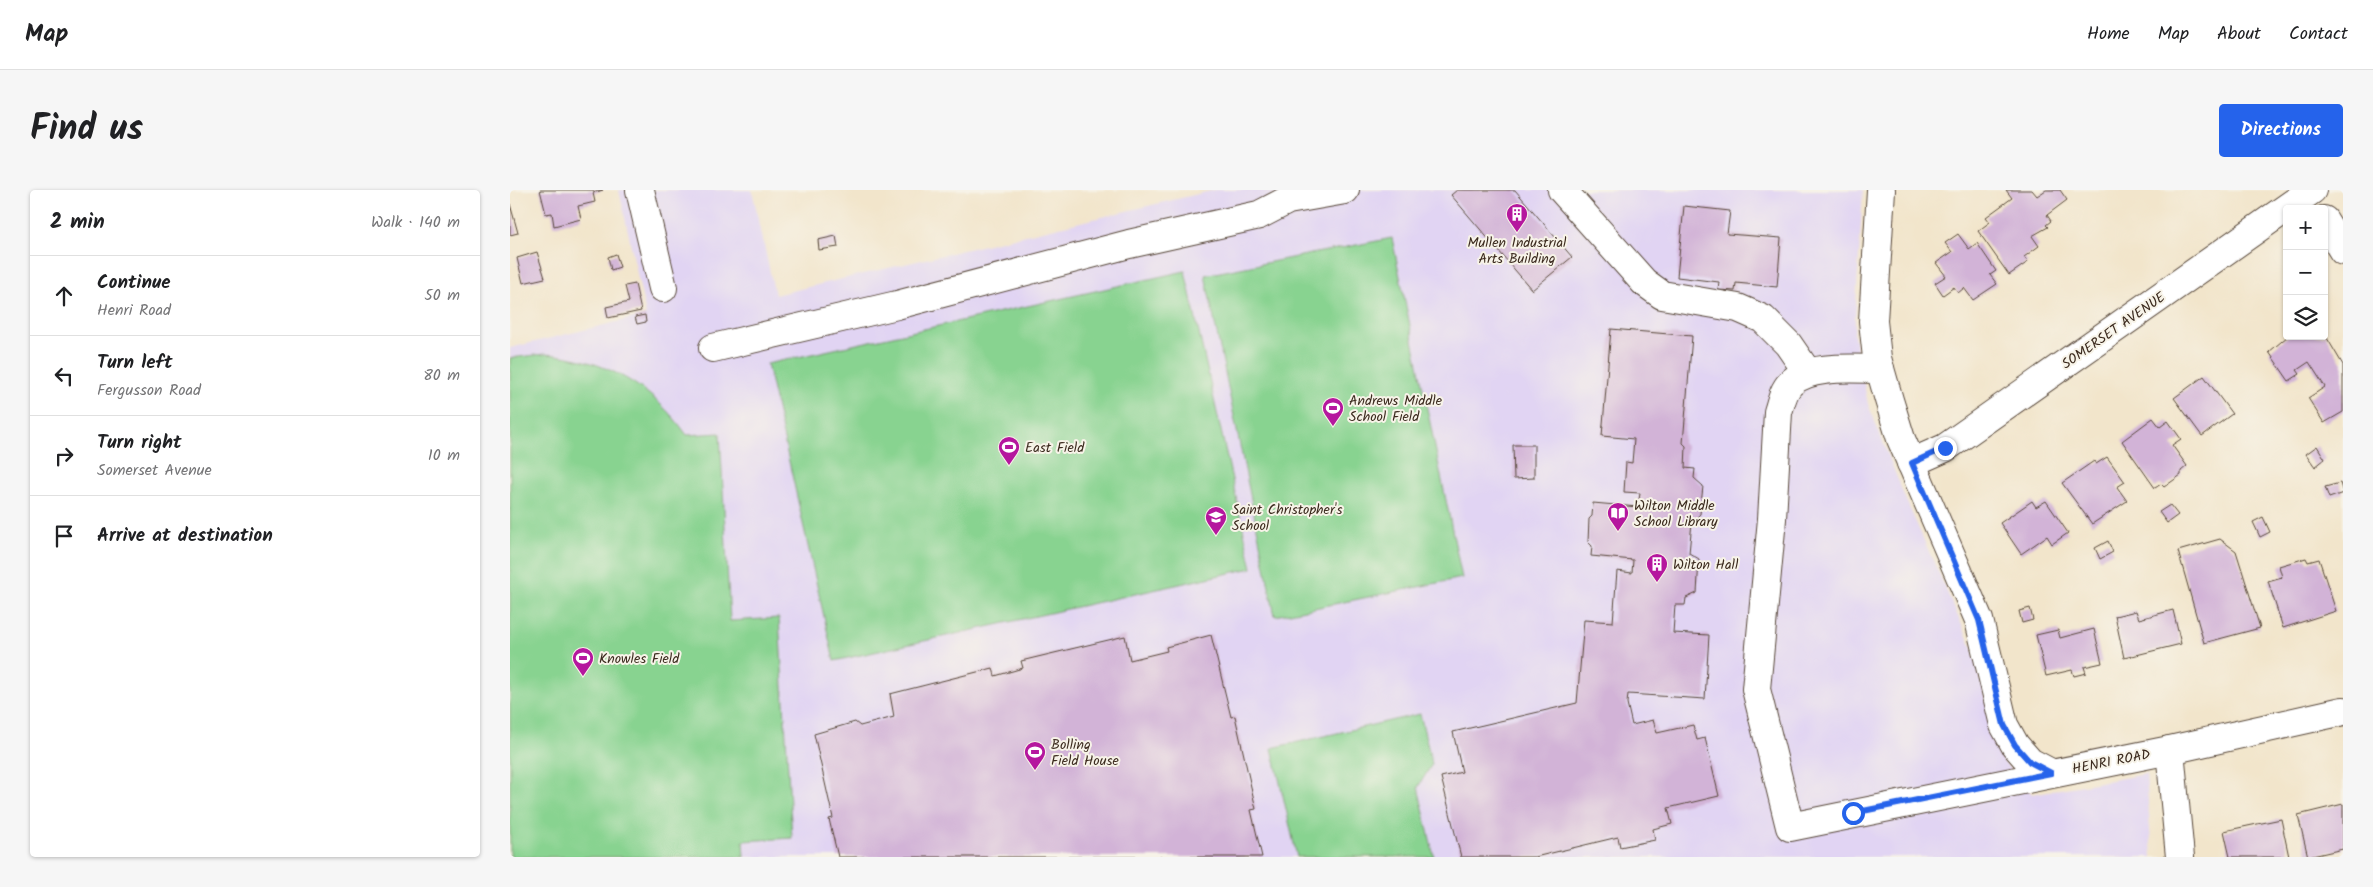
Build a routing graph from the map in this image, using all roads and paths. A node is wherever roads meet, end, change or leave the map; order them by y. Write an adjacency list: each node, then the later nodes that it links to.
1 (640, 190): 8 (street)
2 (1344, 190): 9 (street)
3 (1562, 190): 11 (street)
4 (1881, 190): 10 (street)
5 (2312, 197): 12 (street, SOMERSET AVENUE)
6 (2328, 227): 7 (street)
7 (2343, 251)
8 (664, 288)
9 (713, 348)
10 (1880, 369): 11 (street); 12 (street)
11 (1808, 373): 15 (street, HENRI ROAD)
12 (1912, 463): 15 (street)
13 (2343, 711): 14 (street, HENRI ROAD)
14 (2170, 750): 15 (street, HENRI ROAD); 16 (street)
15 (2051, 773)
16 (2180, 857)

